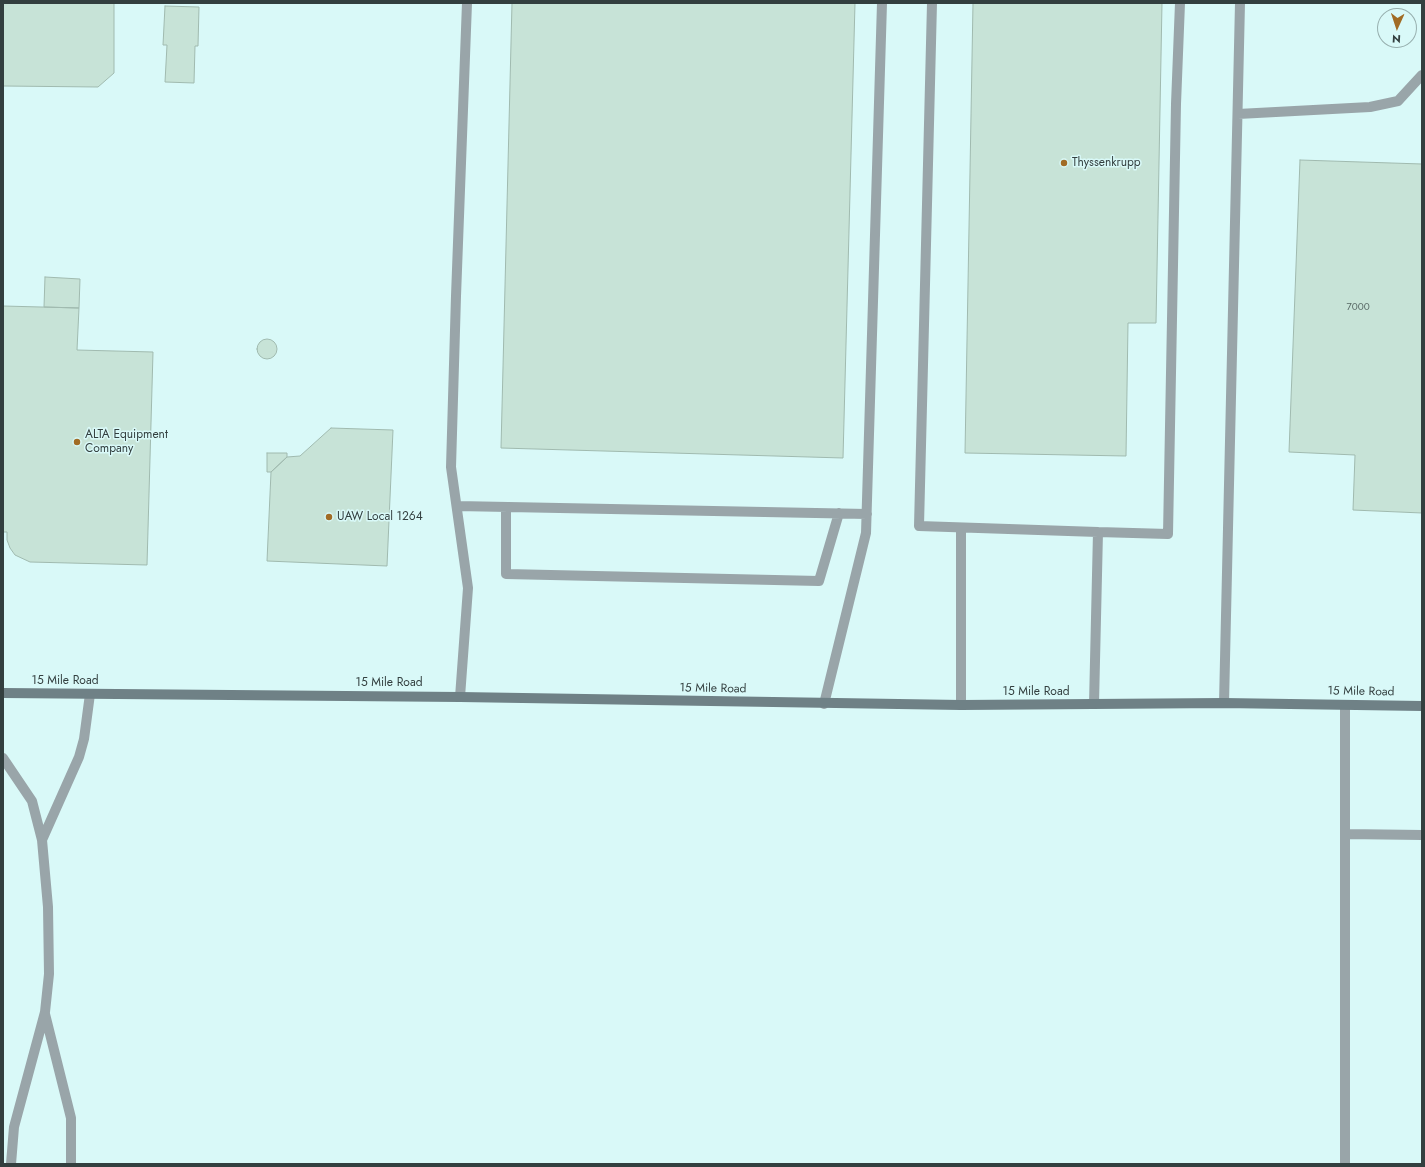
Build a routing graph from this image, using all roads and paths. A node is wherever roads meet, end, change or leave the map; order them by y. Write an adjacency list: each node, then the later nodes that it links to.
1 (467, 3): 8 (lane)
2 (882, 3): 11 (lane)
3 (932, 3): 12 (lane)
4 (1180, 3): 13 (lane)
5 (1240, 3): 7 (lane)
6 (1422, 75): 7 (lane)
7 (1238, 114): 17 (lane)
8 (457, 506): 9 (lane); 16 (lane)
9 (506, 507): 10 (lane); 10 (lane)
10 (839, 513): 11 (lane)
11 (867, 514): 18 (lane)
12 (961, 528): 13 (lane); 20 (lane)
13 (1098, 532): 19 (lane)
14 (3, 693): 15 (main road, 15 Mile Road)
15 (90, 694): 16 (main road, 15 Mile Road); 26 (lane)
16 (460, 697): 18 (main road, 15 Mile Road)
17 (1224, 703): 19 (main road, 15 Mile Road); 21 (main road, 15 Mile Road)
18 (824, 704): 20 (main road, 15 Mile Road)
19 (1094, 704): 20 (main road, 15 Mile Road)
20 (961, 705)
21 (1345, 706): 22 (main road, 15 Mile Road); 24 (lane)
22 (1422, 706)
23 (3, 758): 26 (lane)
24 (1345, 834): 25 (lane); 30 (lane)
25 (1422, 835)
26 (42, 840): 27 (lane)
27 (45, 1012): 28 (lane); 29 (lane)
28 (11, 1164)
29 (71, 1164)
30 (1345, 1164)

